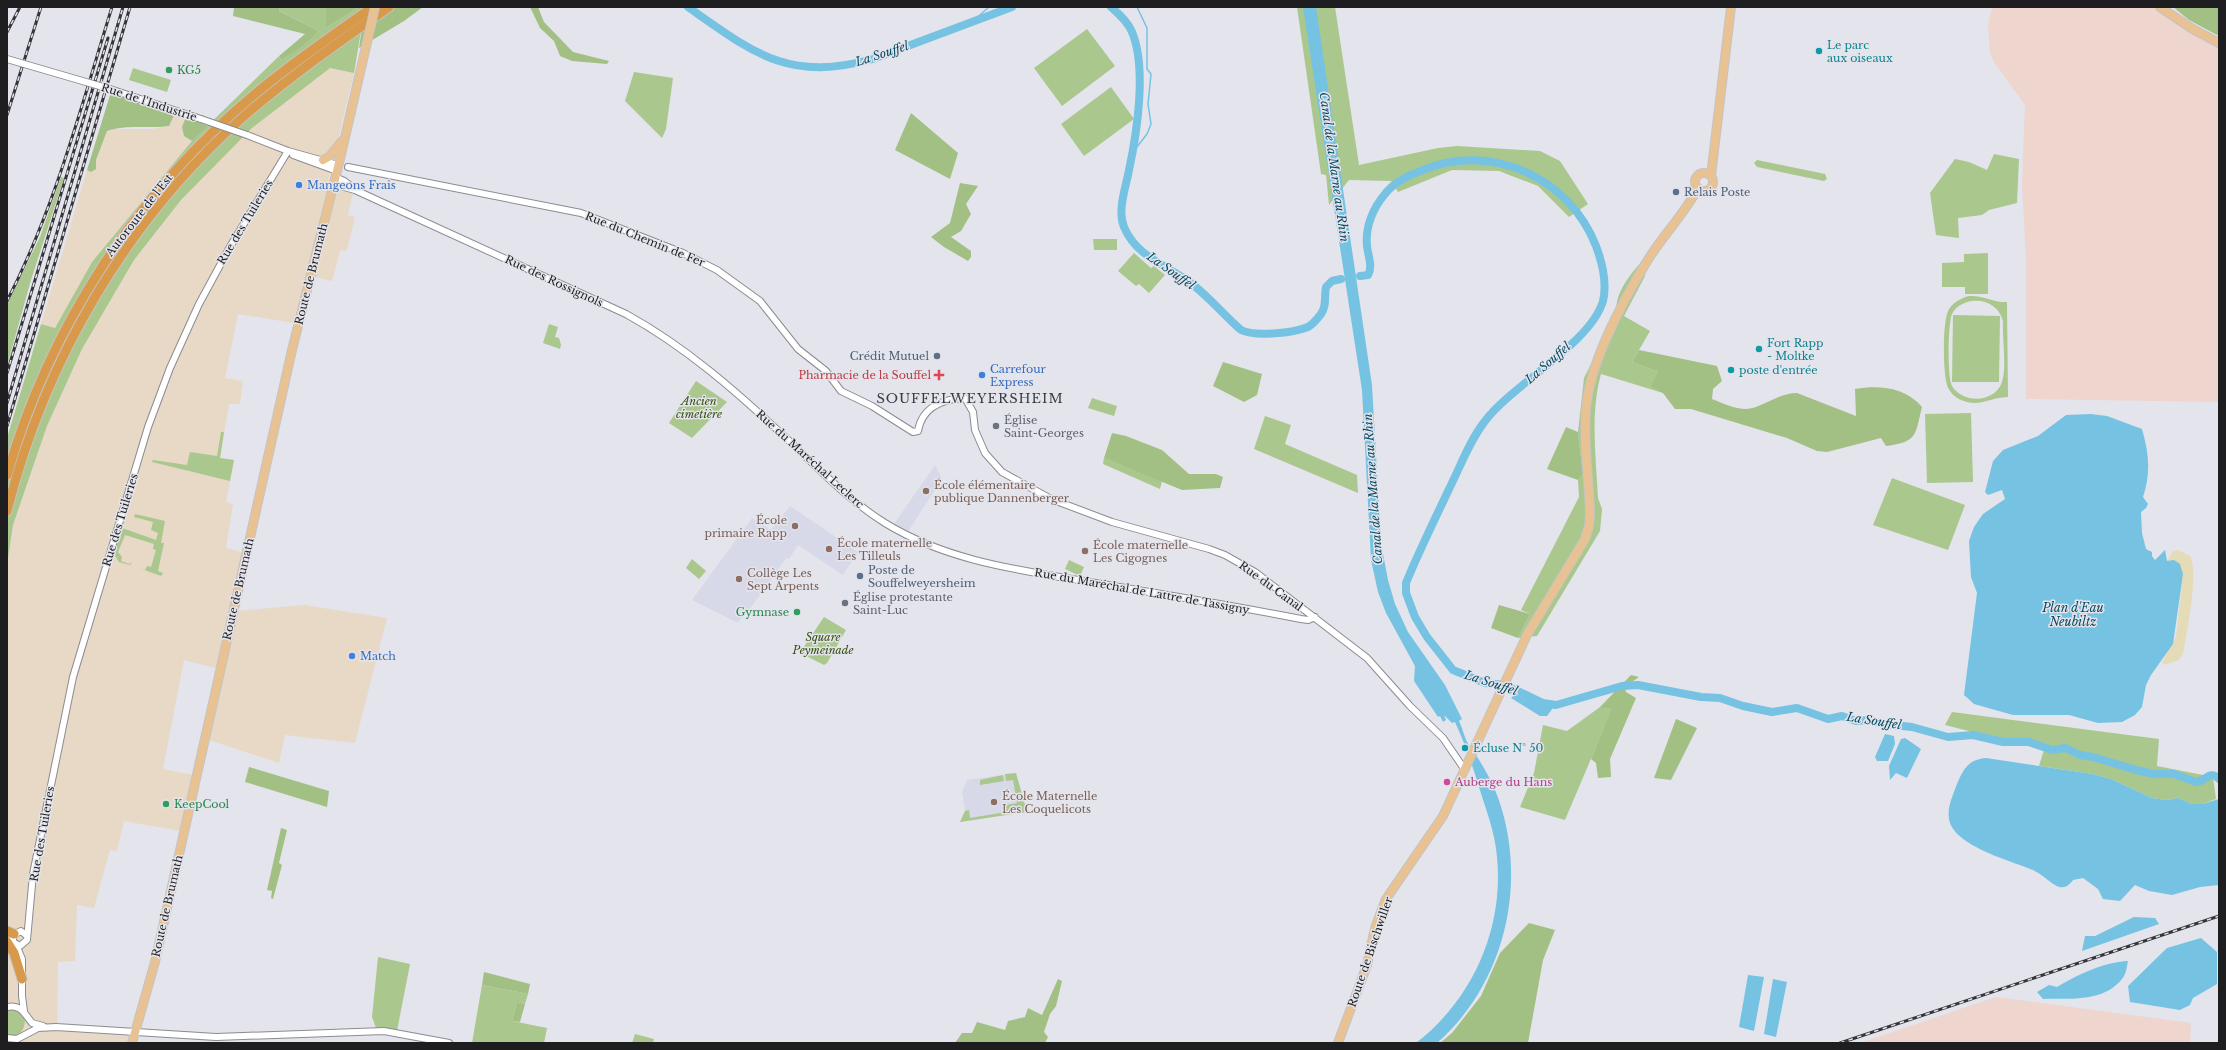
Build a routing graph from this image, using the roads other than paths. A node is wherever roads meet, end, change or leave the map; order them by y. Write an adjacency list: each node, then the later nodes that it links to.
1 (374, 7): 7 (main road, Route de Brumath, bridge); 16 (highway, Autoroute de l’Est)
2 (389, 7): 17 (highway, Autoroute de l’Est)
3 (1731, 7): 12 (main road)
4 (2160, 7): 5 (main road)
5 (2219, 43)
6 (7, 59): 8 (street, Rue de l'Industrie, bridge)
7 (346, 136): 9 (main road, Route de Brumath); 11 (main road, Route de Brumath)
8 (288, 151): 9 (street, Rue de l'Industrie); 11 (street, Rue de l'Industrie); 21 (street, Rue des Tuileries)
9 (323, 160): 11 (street, Rue de l'Industrie)
10 (348, 167): 15 (street, Rue du Chemin de Fer)
11 (336, 174): 14 (street, Rue des Rossignols); 32 (main road, Route de Brumath)
12 (1707, 175): 13 (main road); 13 (main road)
13 (1700, 189): 20 (main road, Route de Bischwiller)
14 (739, 395): 18 (street, Rue du Maréchal Leclerc)
15 (965, 398): 19 (street, Rue du Canal)
16 (7, 475)
17 (7, 511)
18 (969, 560): 19 (street, Rue du Maréchal de Lattre de Tassigny)
19 (1314, 617): 20 (street, Rue du Canal)
20 (1465, 770): 37 (main road, Route de Bischwiller)
21 (28, 916): 22 (street, Rue des Tuileries); 23 (street, Rue des Tuileries)
22 (26, 935): 23 (street); 24 (street, Rue des Tuileries)
23 (12, 937): 24 (street); 25 (street, Rue des Tuileries); 26 (highway)
24 (24, 944): 25 (street, Rue des Tuileries)
25 (21, 955): 26 (street, Rue des Tuileries)
26 (22, 979): 27 (street, Rue des Tuileries)
27 (22, 996): 28 (street); 29 (street, Rue des Tuileries)
28 (10, 1006): 29 (street)
29 (24, 1011): 30 (street)
30 (28, 1018): 31 (street); 33 (street)
31 (44, 1026): 32 (street); 33 (street)
32 (135, 1032): 35 (main road, Route de Brumath); 36 (street)
33 (26, 1033): 34 (street)
34 (9, 1040)
35 (132, 1043)
36 (449, 1043)
37 (1338, 1043)

